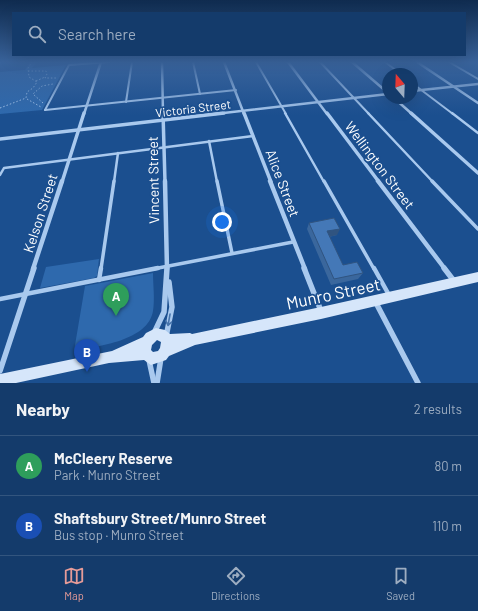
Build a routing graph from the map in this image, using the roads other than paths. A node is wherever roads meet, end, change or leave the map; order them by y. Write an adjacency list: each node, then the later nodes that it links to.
1 (61, 80): 27 (lane)
2 (95, 80): 27 (street, Kelson Street)
3 (129, 80): 23 (lane)
4 (162, 80): 21 (street, Vincent Street)
5 (197, 80): 19 (lane)
6 (232, 80): 16 (street, Alice Street)
7 (267, 80): 28 (lane)
8 (302, 80): 24 (street, Wellington Street)
9 (337, 80): 22 (lane)
10 (372, 80): 15 (street)
11 (445, 80): 13 (street)
12 (478, 84): 13 (street)
13 (454, 86): 17 (street); 25 (street)
14 (418, 87): 17 (lane)
15 (382, 89)
16 (236, 90): 19 (lane); 29 (street, Alice Street)
17 (422, 90): 18 (street); 32 (lane)
18 (418, 91)
19 (200, 94): 21 (lane)
20 (382, 95): 22 (street, Victoria Street)
21 (163, 98): 23 (lane); 30 (street, Vincent Street)
22 (355, 98): 24 (street, Victoria Street); 41 (lane)
23 (126, 102): 27 (lane)
24 (319, 102): 28 (street, Victoria Street); 48 (street, Wellington Street)
25 (478, 102)
26 (401, 104): 39 (street)
27 (87, 106): 31 (street, Kelson Street)
28 (282, 106): 29 (street, Victoria Street); 51 (lane)
29 (243, 111): 30 (street, Victoria Street); 33 (street, Alice Street)
30 (164, 120): 31 (street, Victoria Street); 36 (street, Vincent Street)
31 (79, 130): 34 (street, Victoria Street); 38 (street, Kelson Street)
32 (478, 133)
33 (253, 136): 35 (lane); 42 (street, Alice Street)
34 (0, 139)
35 (209, 141): 36 (lane); 43 (lane)
36 (164, 147): 37 (lane); 44 (street, Vincent Street)
37 (118, 153): 38 (lane); 47 (lane)
38 (69, 160): 40 (lane); 49 (street, Kelson Street)
39 (478, 173)
40 (0, 175)
41 (478, 229)
42 (294, 242): 43 (lane); 53 (street, Alice Street)
43 (232, 253): 44 (lane)
44 (167, 267): 45 (street, Vincent Street); 47 (lane)
45 (167, 274): 54 (street, Vincent Street, one-way to 54); 55 (street, Vincent Street)
46 (478, 277): 48 (street, Munro Street)
47 (99, 280): 49 (lane)
48 (455, 282): 51 (street, Munro Street)
49 (26, 293): 50 (lane); 56 (street, Kelson Street)
50 (0, 298)
51 (390, 298): 52 (street, Munro Street)
52 (375, 301): 53 (street, Munro Street); 60 (street)
53 (321, 313): 54 (street, Munro Street)
54 (165, 346): 55 (street, Munro Street); 55 (street); 59 (street, Vincent Street)
55 (148, 347): 57 (street); 58 (street)
56 (0, 371)
57 (0, 380)
58 (154, 383)
59 (157, 383)
60 (418, 383)

